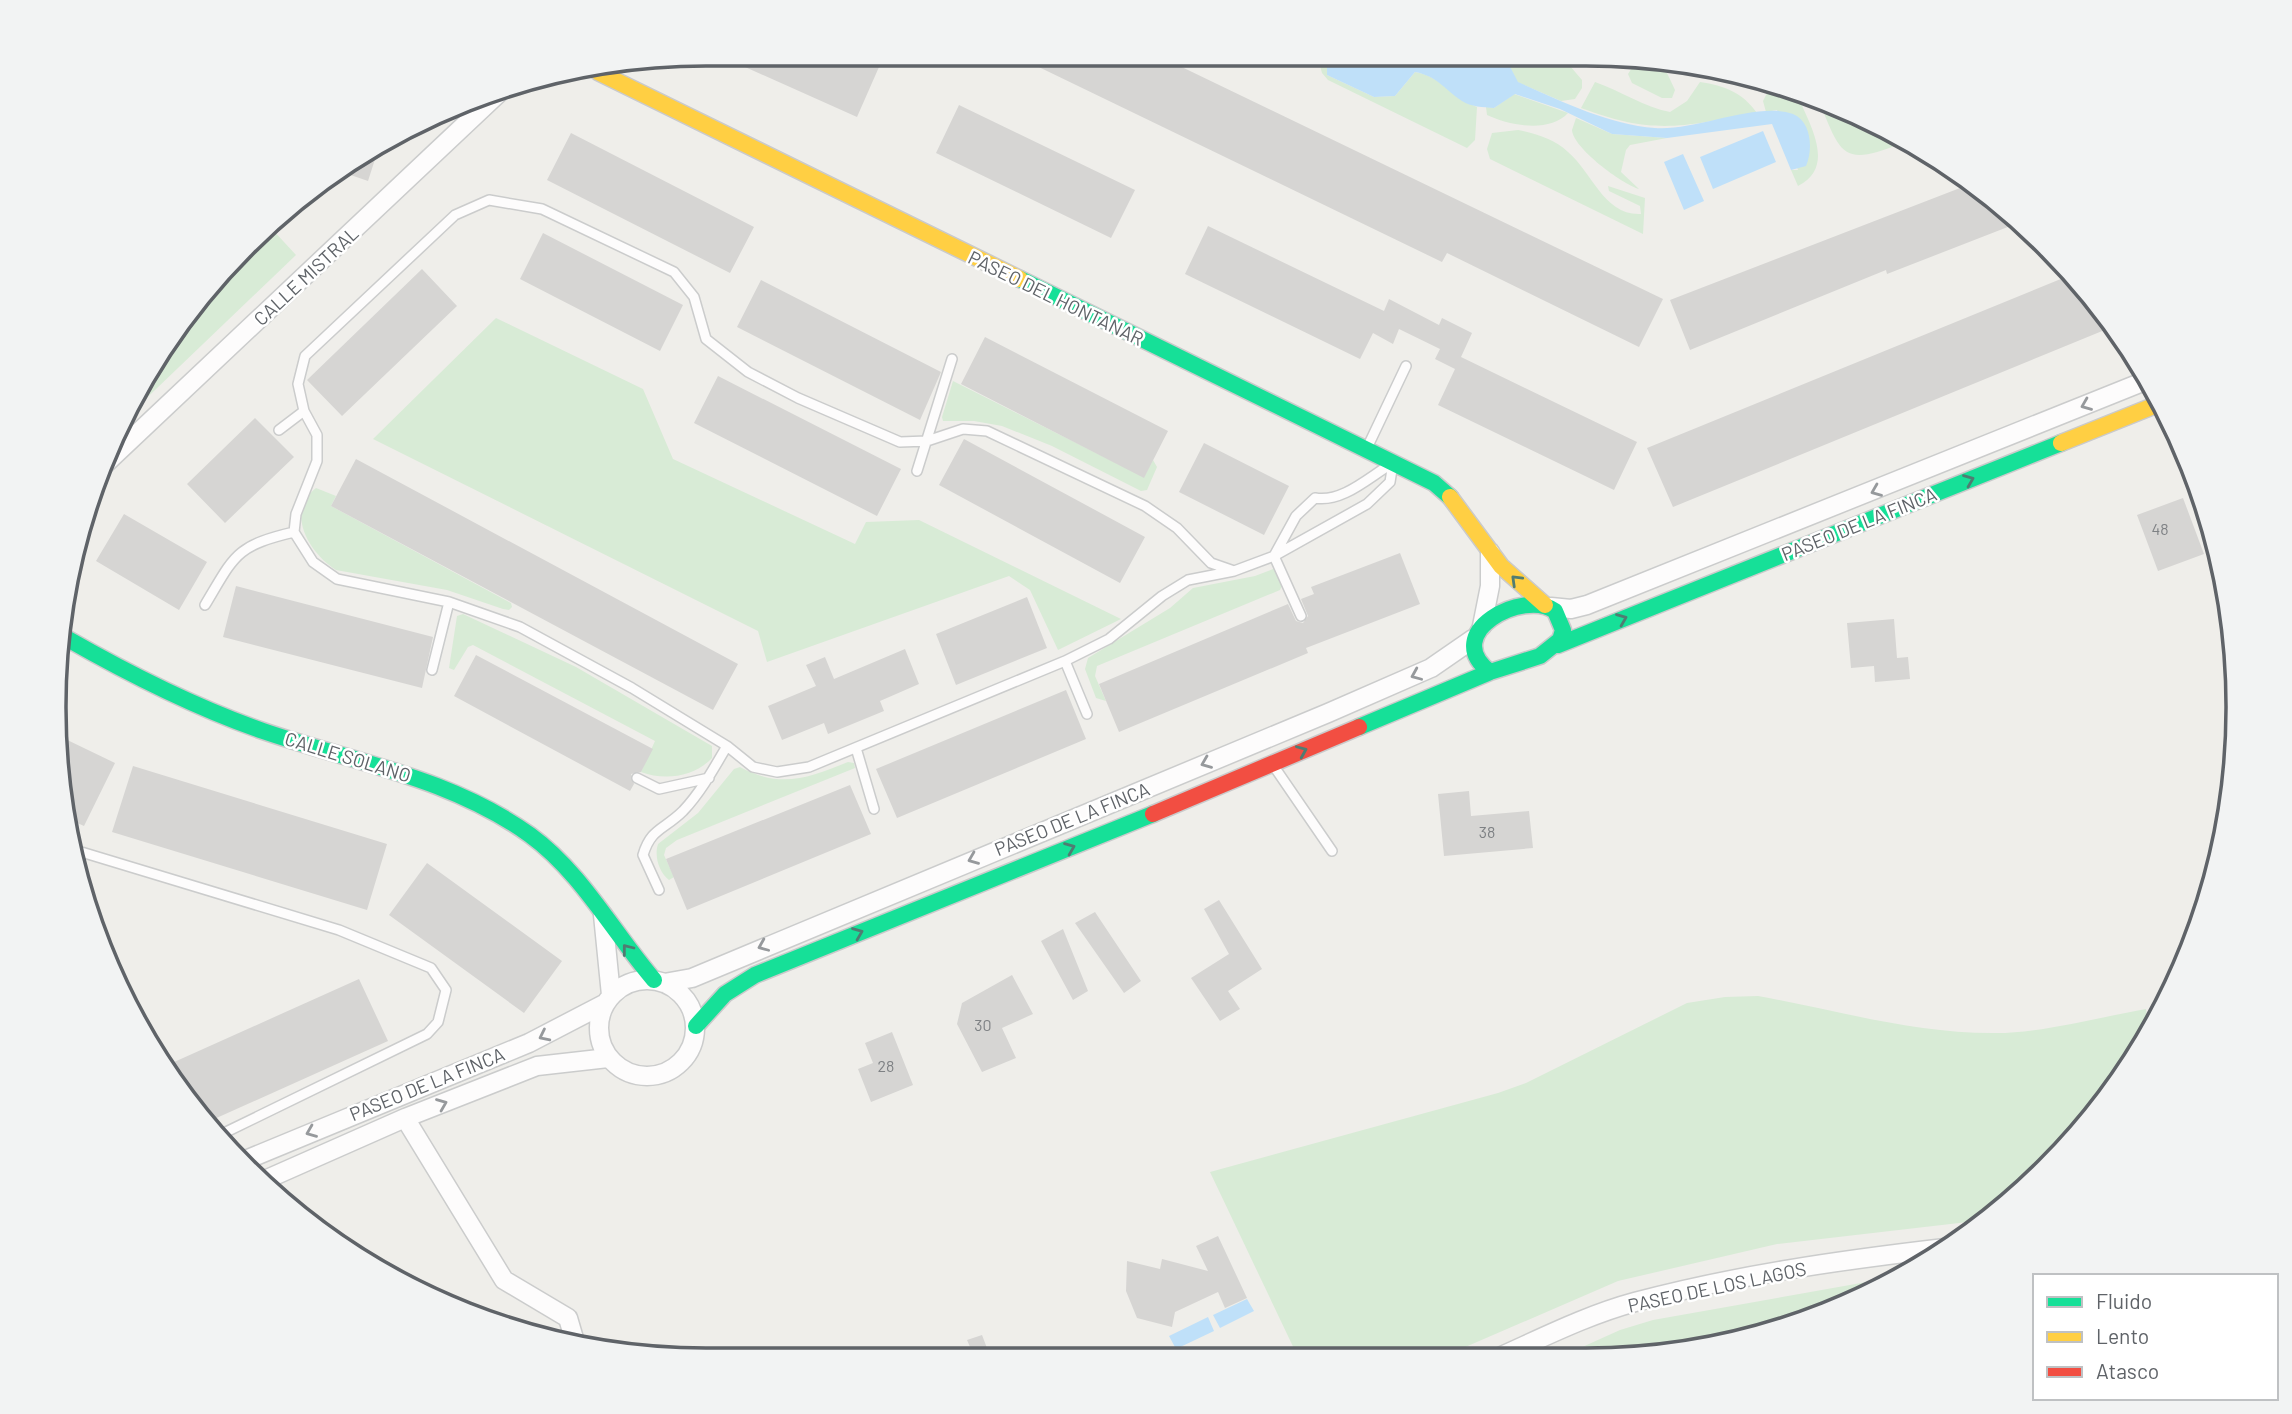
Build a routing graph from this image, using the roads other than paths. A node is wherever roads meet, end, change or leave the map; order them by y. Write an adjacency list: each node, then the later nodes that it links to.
1 (604, 75): 11 (street, PASEO DEL HONTANAR)
2 (486, 106): 10 (street, CALLE MISTRAL)
3 (952, 359): 9 (lane)
4 (1406, 366): 11 (lane)
5 (2138, 384): 20 (street, PASEO DE LA FINCA, one-way to 20)
6 (2150, 407): 24 (street, PASEO DE LA FINCA, one-way to 6)
7 (304, 411): 8 (lane); 9 (lane); 14 (lane)
8 (278, 430)
9 (927, 441): 13 (lane); 17 (lane)
10 (121, 450)
11 (1367, 450): 12 (street, PASEO DEL HONTANAR)
12 (1394, 463): 15 (street, PASEO DEL HONTANAR); 16 (lane); 16 (lane)
13 (918, 471)
14 (294, 532): 18 (lane); 19 (lane)
15 (1490, 552): 20 (street, PASEO DEL HONTANAR, one-way to 15); 22 (street)
16 (1274, 556): 17 (lane); 21 (lane)
17 (1234, 571): 25 (lane)
18 (449, 602): 26 (lane); 29 (lane)
19 (205, 605)
20 (1548, 606): 22 (street); 24 (street)
21 (1301, 616)
22 (1478, 633): 27 (street); 39 (street, PASEO DE LA FINCA, one-way to 39)
23 (70, 641): 38 (street, CALLE SOLANO)
24 (1558, 645): 27 (street, PASEO DE LA FINCA)
25 (1065, 661): 28 (lane); 30 (lane)
26 (432, 670)
27 (1490, 672): 31 (street, PASEO DE LA FINCA, one-way to 27)
28 (1087, 714)
29 (727, 746): 30 (lane); 33 (lane)
30 (856, 748): 34 (lane)
31 (1272, 764): 35 (lane); 41 (street, PASEO DE LA FINCA, one-way to 31)
32 (637, 778): 33 (lane)
33 (709, 778): 37 (lane)
34 (874, 809)
35 (1332, 851)
36 (83, 852): 44 (lane)
37 (659, 890)
38 (603, 915): 39 (street, CALLE SOLANO, one-way to 38); 40 (street)
39 (659, 981): 40 (street); 41 (street)
40 (608, 1000): 42 (street); 45 (street, PASEO DE LA FINCA, one-way to 45)
41 (696, 1026): 42 (street)
42 (608, 1058): 43 (street, PASEO DE LA FINCA, one-way to 42)
43 (405, 1118): 46 (street, PASEO DE LA FINCA); 48 (street, PASEO DE LA FINCA)
44 (227, 1131)
45 (252, 1157)
46 (272, 1177)
47 (1924, 1250): 49 (street, PASEO DE LOS LAGOS)
48 (572, 1333)
49 (1520, 1348)

